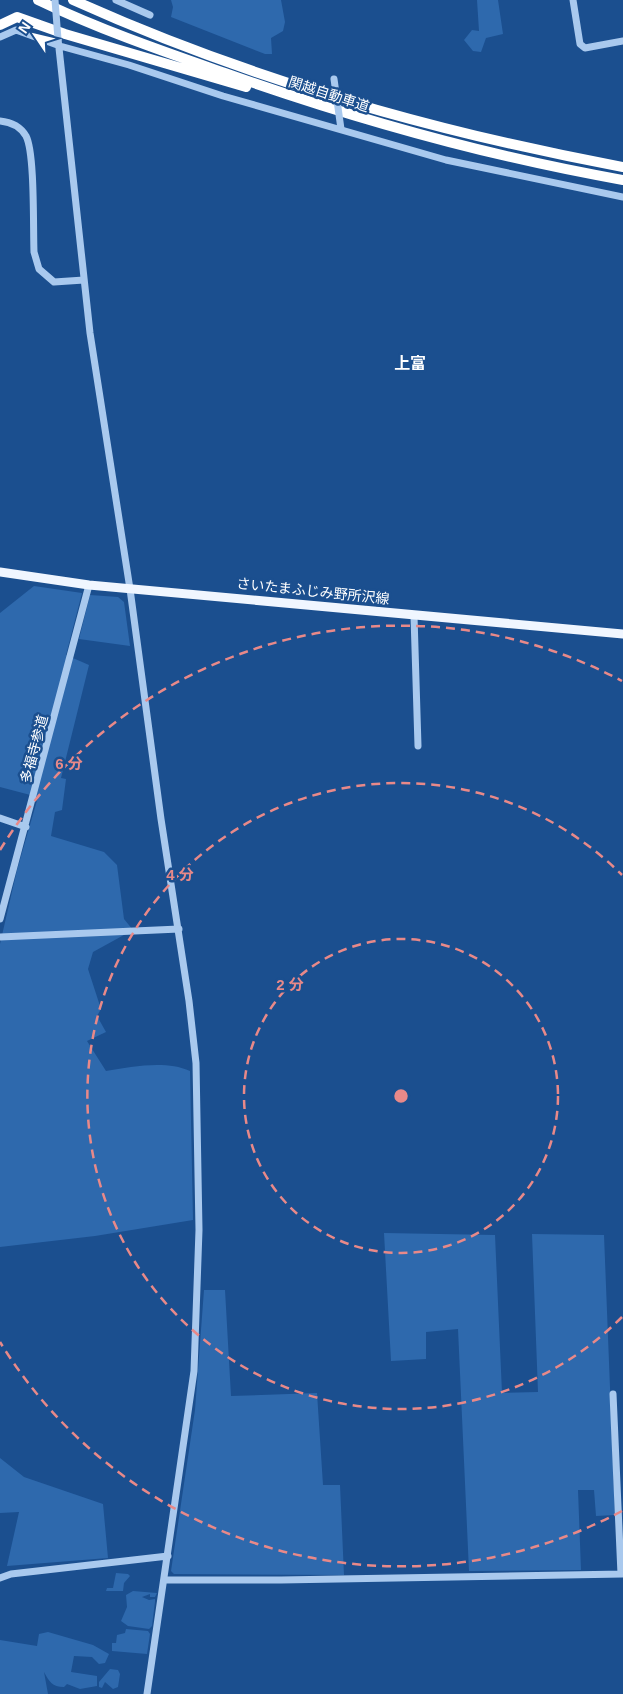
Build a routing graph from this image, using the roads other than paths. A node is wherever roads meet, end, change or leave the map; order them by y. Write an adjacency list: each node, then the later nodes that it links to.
1 (38, 0): 12 (highway, 関越自動車道)
2 (55, 0): 10 (street, bridge)
3 (73, 0): 15 (highway, 関越自動車道)
4 (116, 0): 6 (street)
5 (573, 0): 9 (street)
6 (150, 14)
7 (0, 24): 12 (highway)
8 (0, 37): 10 (street)
9 (623, 41)
10 (59, 43): 14 (street); 18 (street)
11 (334, 79): 14 (street, bridge)
12 (315, 105): 16 (highway, 関越自動車道)
13 (0, 121): 18 (street)
14 (341, 129): 17 (street)
15 (623, 167)
16 (623, 180)
17 (623, 197)
18 (84, 280): 21 (street)
19 (0, 572): 20 (main road, さいたまふじみ野所沢線)
20 (89, 585): 21 (main road, さいたまふじみ野所沢線); 26 (street, 多福寺参道)
21 (130, 589): 22 (main road, さいたまふじみ野所沢線); 29 (street)
22 (414, 616): 23 (main road, さいたまふじみ野所沢線); 24 (street)
23 (623, 634)
24 (418, 746)
25 (0, 818): 26 (street)
26 (26, 827): 27 (street, 多福寺参道)
27 (3, 894): 28 (street, 多福寺参道)
28 (0, 920)
29 (179, 929): 30 (street); 32 (street)
30 (0, 937)
31 (613, 1394): 33 (street)
32 (168, 1556): 34 (street); 35 (street)
33 (622, 1574): 35 (street)
34 (0, 1578)
35 (165, 1580): 36 (street)
36 (147, 1694)

